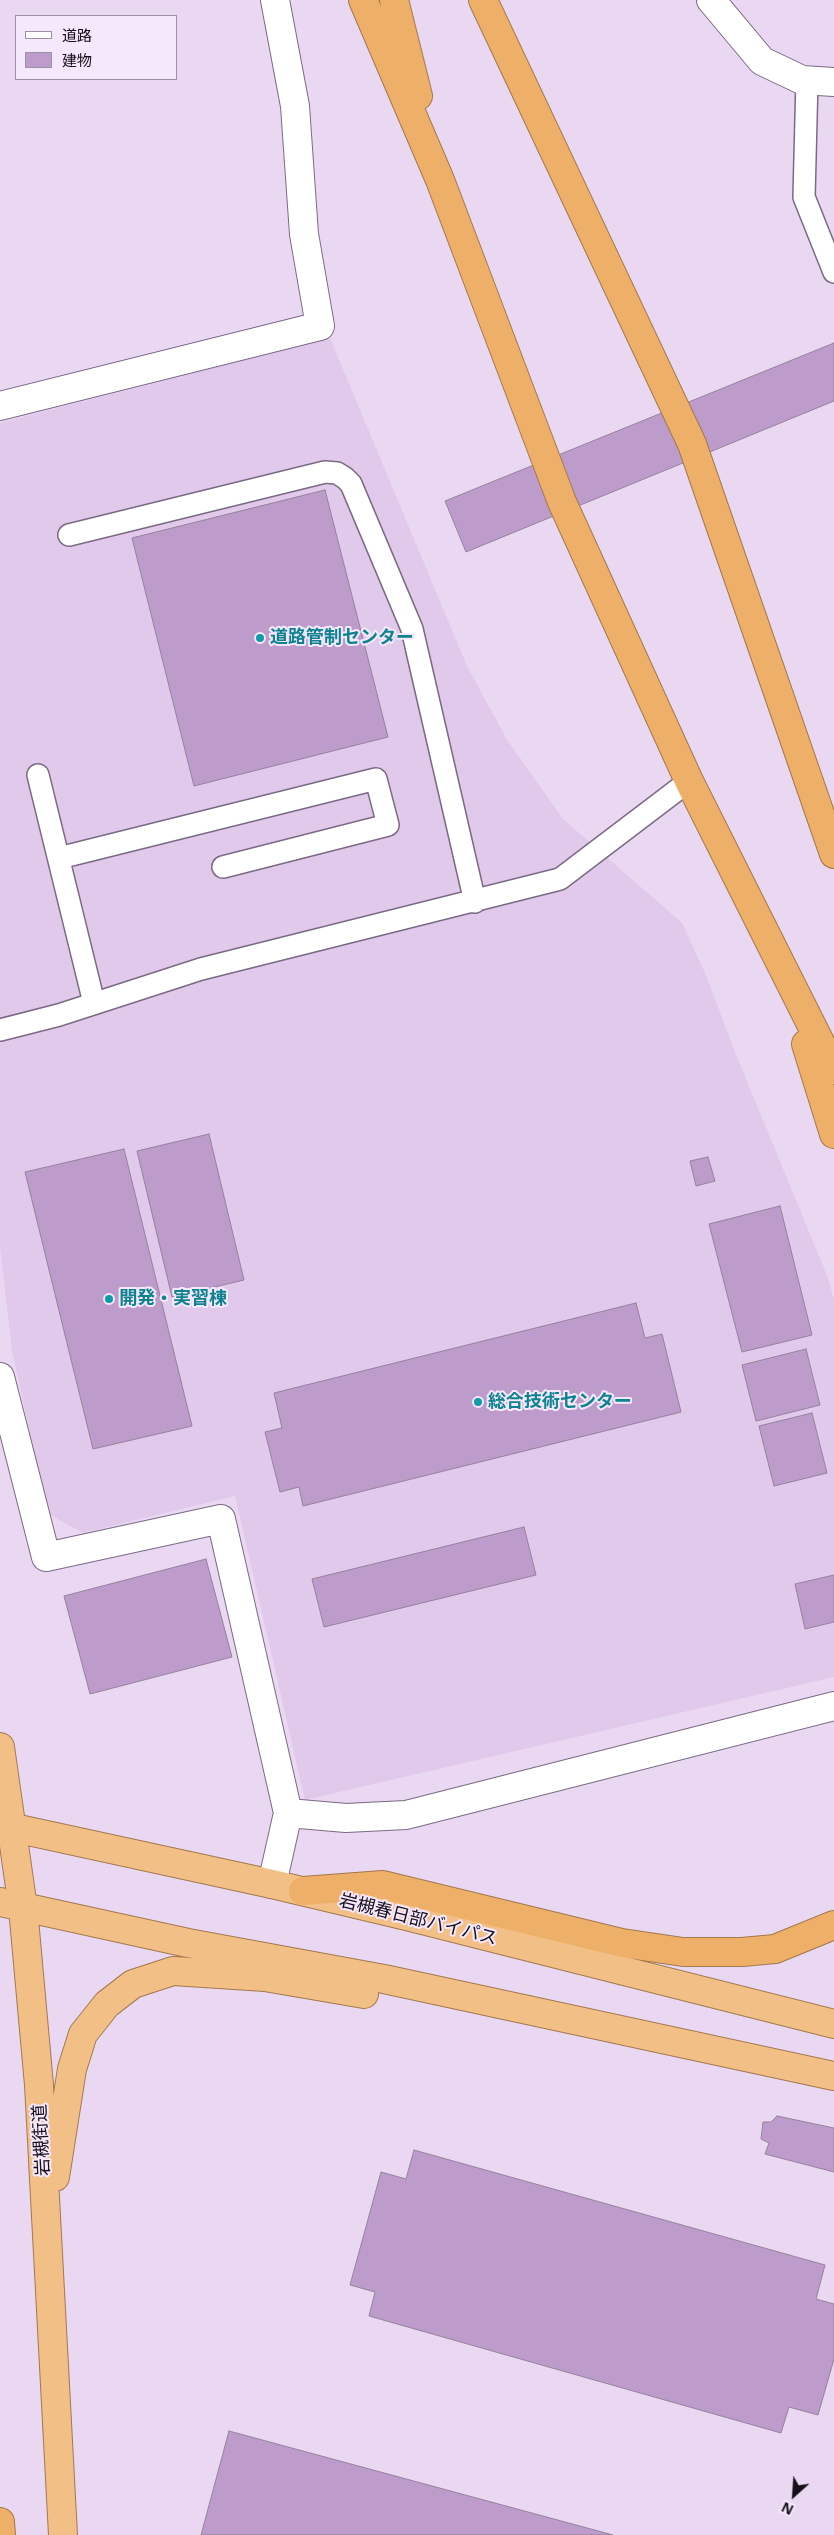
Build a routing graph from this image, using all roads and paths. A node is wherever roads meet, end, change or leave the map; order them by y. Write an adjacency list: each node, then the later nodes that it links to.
1 (275, 0): 10 (street)
2 (363, 0): 8 (highway)
3 (394, 0): 8 (highway)
4 (483, 0): 14 (highway)
5 (711, 0): 6 (street)
6 (807, 80): 7 (street); 9 (lane)
7 (834, 82)
8 (440, 180): 13 (highway)
9 (834, 272)
10 (0, 406)
11 (68, 535): 17 (lane)
12 (38, 775): 15 (lane)
13 (689, 781): 17 (lane); 18 (highway)
14 (834, 854)
15 (59, 858): 16 (lane); 19 (lane)
16 (223, 867)
17 (475, 902): 19 (lane)
18 (778, 955): 21 (highway); 22 (highway)
19 (94, 1003): 20 (lane)
20 (0, 1030)
21 (834, 1070)
22 (834, 1134)
23 (0, 1377): 26 (street)
24 (834, 1706): 26 (street)
25 (0, 1747): 27 (highway, 岩槻街道)
26 (288, 1813): 28 (street)
27 (7, 1826): 28 (highway, 岩槻春日部バイパス); 30 (highway, 岩槻街道)
28 (272, 1884): 29 (highway, 岩槻春日部バイパス)
29 (303, 1891): 31 (highway); 33 (highway, 岩槻春日部バイパス)
30 (12, 1905): 32 (highway); 35 (highway, 岩槻街道)
31 (834, 1925)
32 (579, 2022): 34 (highway); 35 (highway)
33 (834, 2024)
34 (834, 2076)
35 (46, 2222): 38 (highway, 岩槻街道)
36 (0, 2522): 37 (highway)
37 (1, 2535)
38 (63, 2535)

